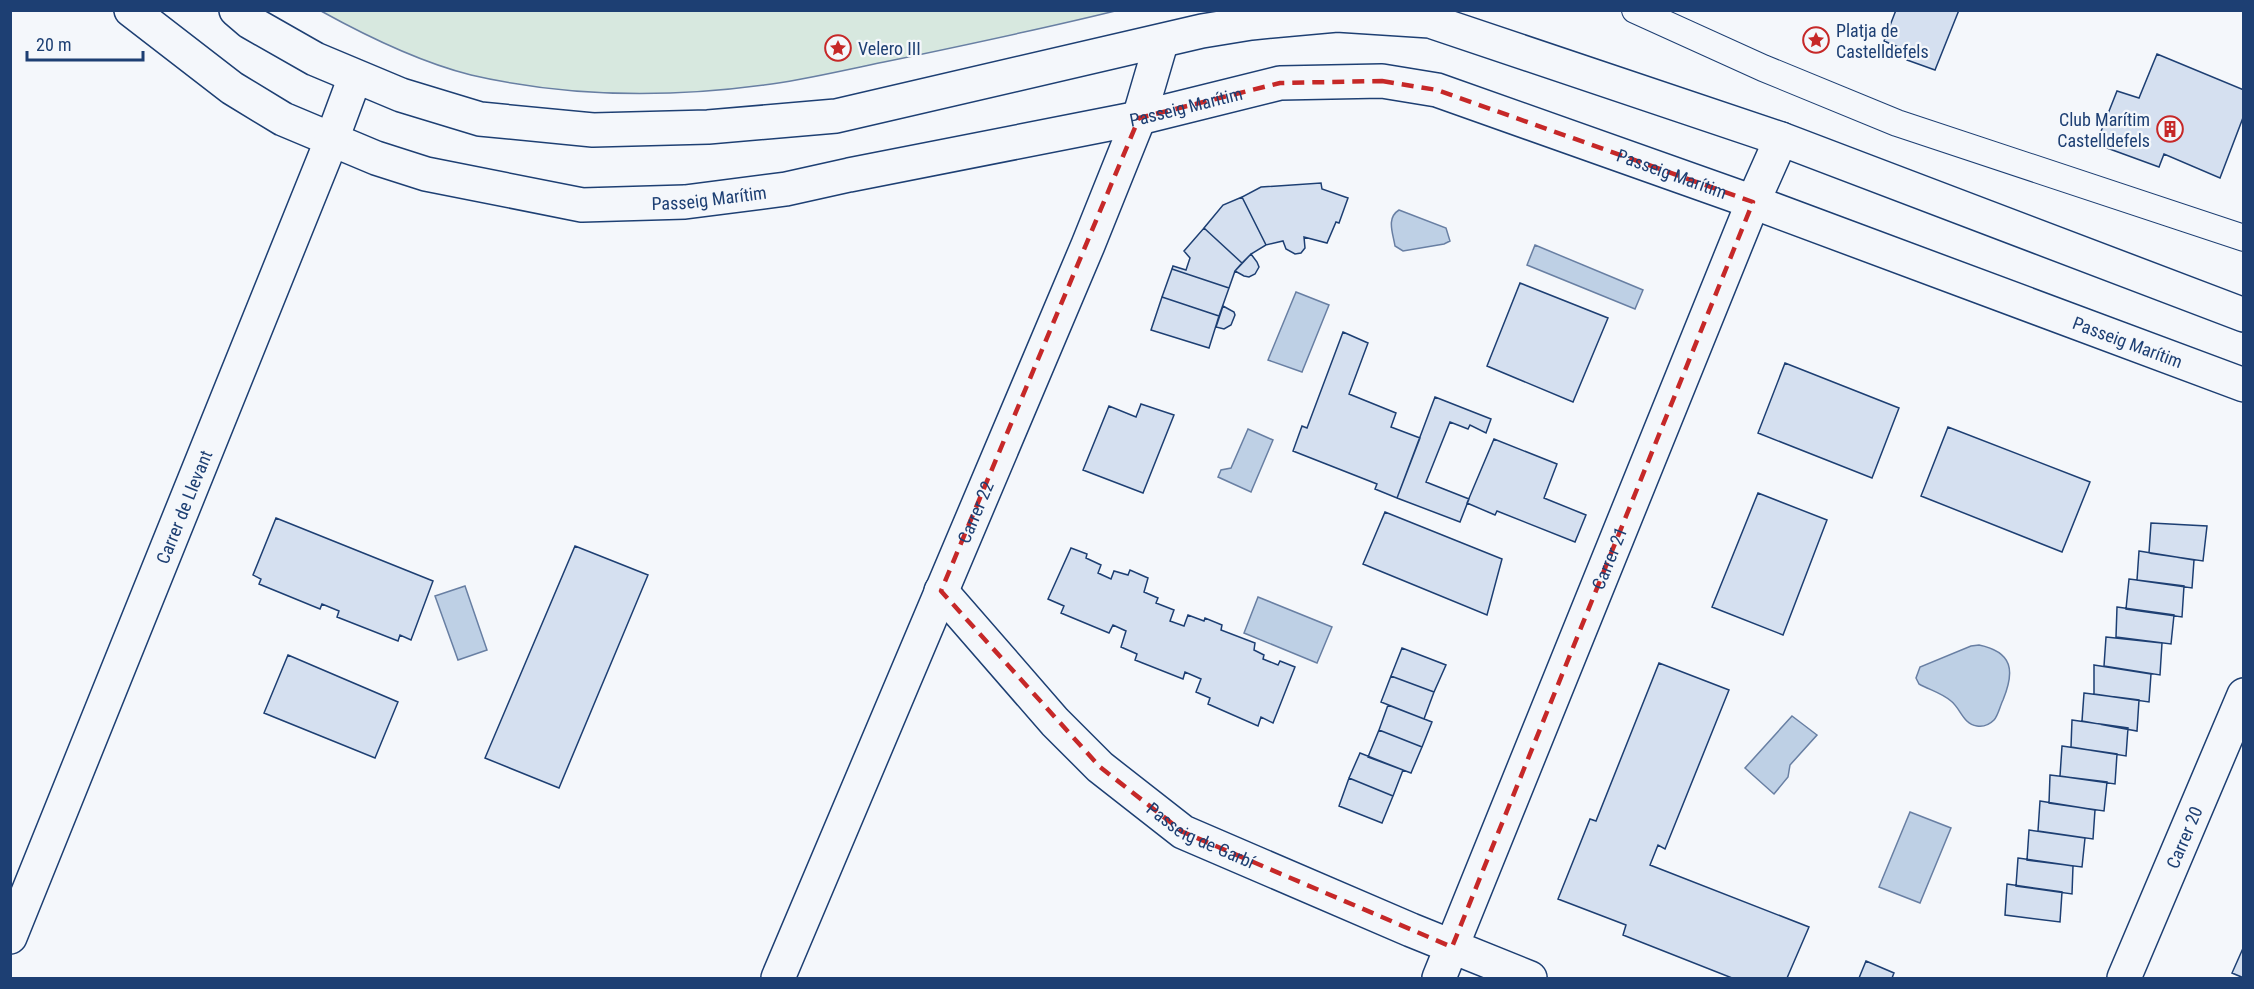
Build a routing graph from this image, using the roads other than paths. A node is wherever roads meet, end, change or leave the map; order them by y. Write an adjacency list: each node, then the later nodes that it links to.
1 (131, 10): 7 (street, Passeig Marítim)
2 (236, 10): 5 (street)
3 (1635, 10): 10 (street)
4 (1161, 43): 5 (street); 6 (street, Carrer 22); 8 (street)
5 (355, 77): 7 (street, Carrer de Llevant)
6 (1138, 118): 7 (street, Passeig Marítim); 9 (street, Passeig Marítim); 13 (street, Carrer 22)
7 (332, 139): 15 (street, Carrer de Llevant)
8 (1781, 140): 9 (street, Carrer 21); 11 (street)
9 (1753, 202): 12 (street, Passeig Marítim); 16 (street, Carrer 21)
10 (2244, 238)
11 (2244, 315)
12 (2244, 386)
13 (940, 591): 16 (street, Passeig de Garbí); 17 (street, Carrer 22)
14 (2244, 696): 20 (street, Carrer 20)
15 (10, 937)
16 (1452, 947): 18 (street, Carrer 21); 19 (street, Passeig de Garbí)
17 (778, 978)
18 (1439, 978)
19 (1530, 978)
20 (2124, 978)

